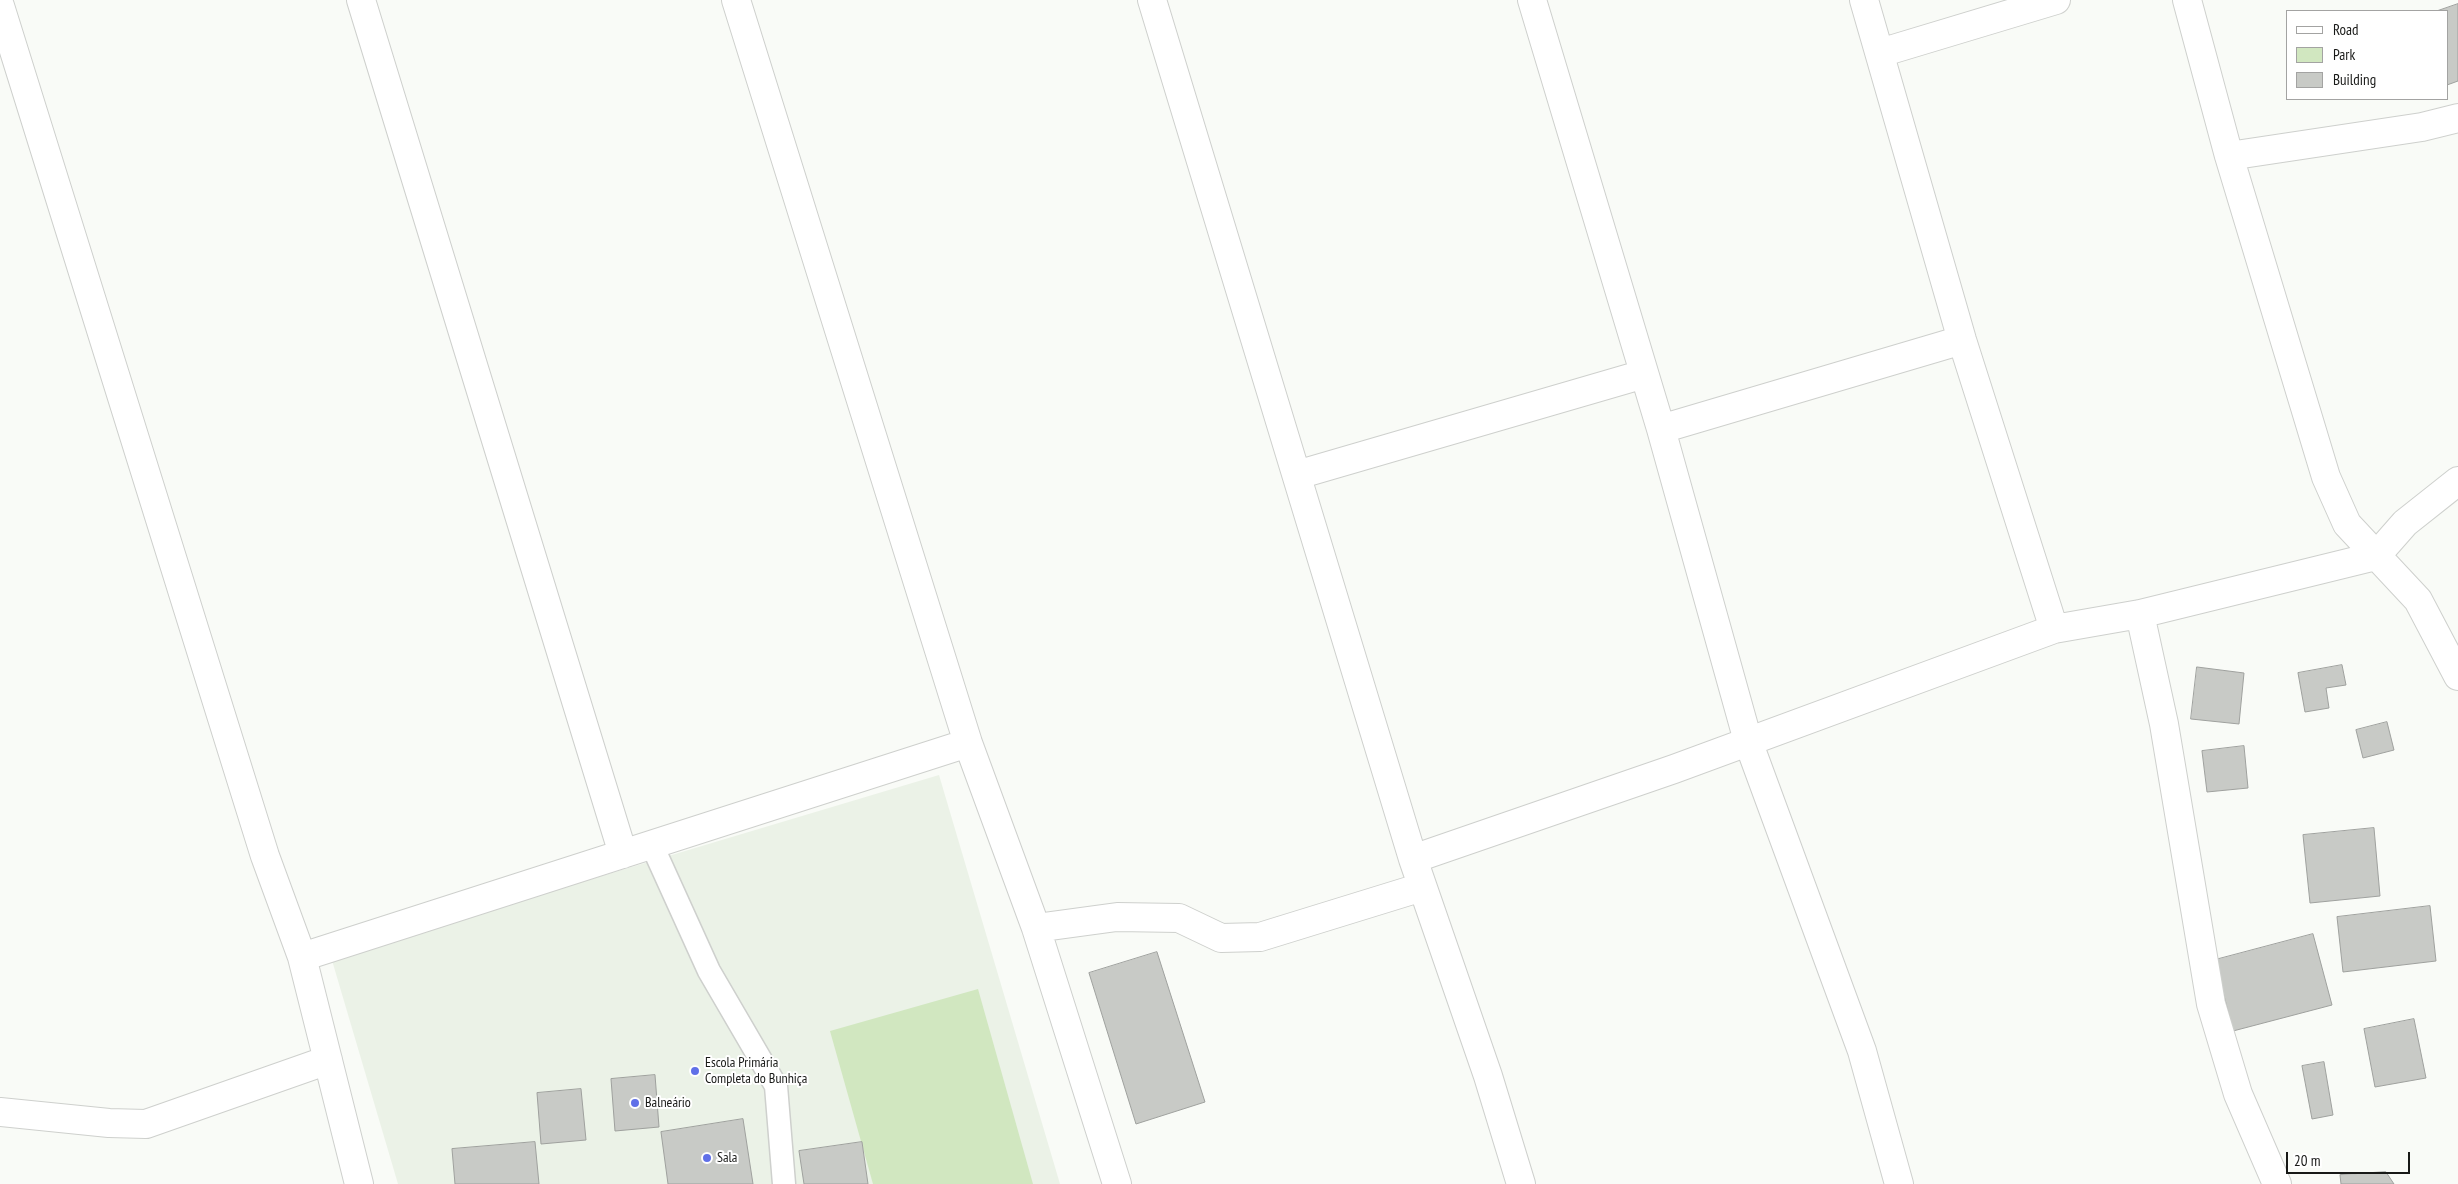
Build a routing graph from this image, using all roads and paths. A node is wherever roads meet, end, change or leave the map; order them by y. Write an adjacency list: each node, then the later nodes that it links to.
1 (361, 0): 24 (street)
2 (736, 0): 22 (street)
3 (1152, 0): 15 (street)
4 (1532, 0): 13 (street)
5 (1864, 0): 9 (street)
6 (2056, 0): 9 (street)
7 (2187, 0): 11 (street)
8 (0, 6): 28 (street)
9 (1880, 52): 12 (street)
10 (2458, 118): 11 (street)
11 (2229, 156): 17 (street)
12 (1962, 340): 14 (street); 19 (street)
13 (1644, 374): 14 (street); 15 (street)
14 (1661, 429): 21 (street)
15 (1297, 475): 25 (street)
16 (2458, 481): 17 (street)
17 (2376, 556): 18 (street); 20 (street)
18 (2140, 614): 19 (street); 36 (street)
19 (2054, 629): 21 (street)
20 (2458, 676)
21 (1748, 741): 25 (street); 35 (street)
22 (968, 743): 23 (street); 27 (street)
23 (651, 843): 24 (street); 32 (lane)
24 (623, 854): 28 (street)
25 (1413, 859): 26 (street)
26 (1422, 887): 27 (street); 34 (street)
27 (1036, 928): 33 (street)
28 (302, 957): 29 (street)
29 (328, 1060): 30 (street); 31 (street)
30 (0, 1112)
31 (359, 1184)
32 (784, 1184)
33 (1118, 1184)
34 (1521, 1184)
35 (1899, 1184)
36 (2276, 1184)

